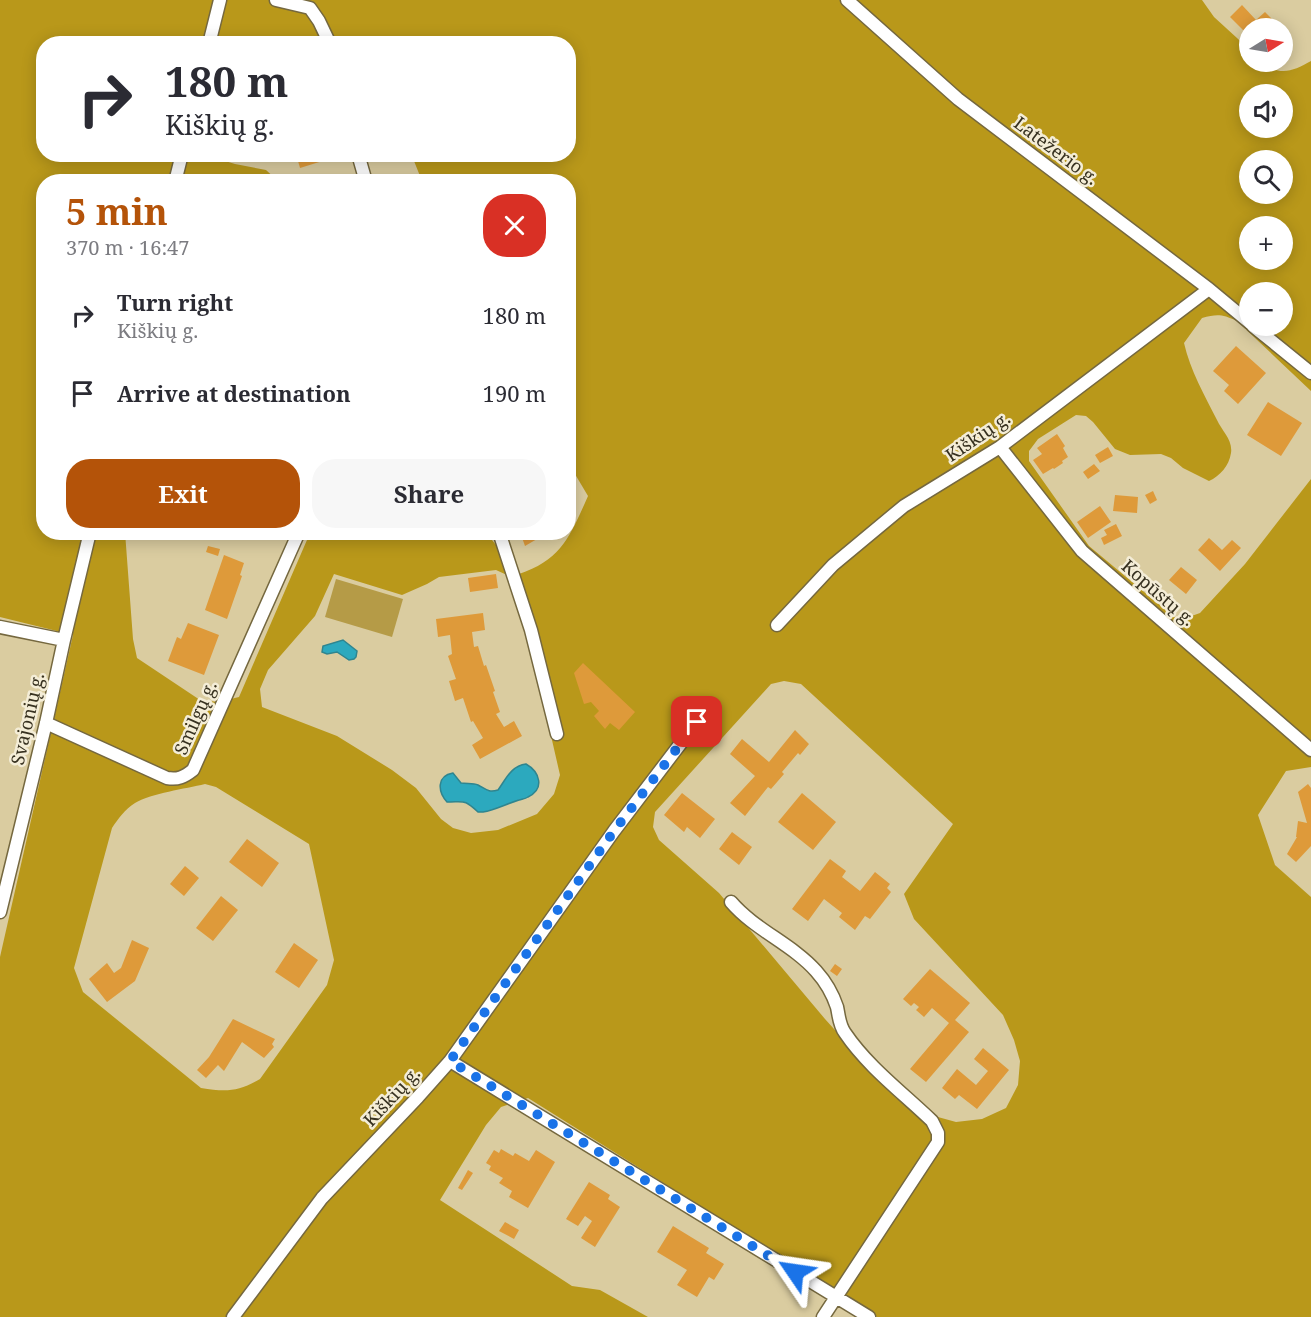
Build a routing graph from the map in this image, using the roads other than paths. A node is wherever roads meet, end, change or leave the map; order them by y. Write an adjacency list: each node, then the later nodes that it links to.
1 (220, 0): 4 (street)
2 (276, 0): 5 (street)
3 (847, 0): 6 (street, Latežerio g.)
4 (211, 36)
5 (326, 36)
6 (1209, 289): 7 (street, Latežerio g.); 10 (street, Kiškių g.)
7 (1239, 314)
8 (1265, 336): 9 (street)
9 (1311, 373)
10 (1000, 447): 14 (street, Kiškių g.); 20 (street, Kopūstų g.)
11 (88, 540): 16 (street, Svajonių g.)
12 (294, 540): 18 (street, Smilgų g.)
13 (501, 540): 19 (street)
14 (777, 625)
15 (0, 627): 16 (street)
16 (64, 640): 18 (street, Svajonių g.)
17 (697, 722): 23 (street, Kiškių g.)
18 (46, 723): 22 (street, Svajonių g.)
19 (557, 734)
20 (1311, 750)
21 (731, 902): 24 (street)
22 (0, 912)
23 (450, 1061): 24 (street); 25 (street, Kiškių g.)
24 (835, 1297): 26 (street); 27 (street)
25 (233, 1317)
26 (823, 1317)
27 (869, 1317)

